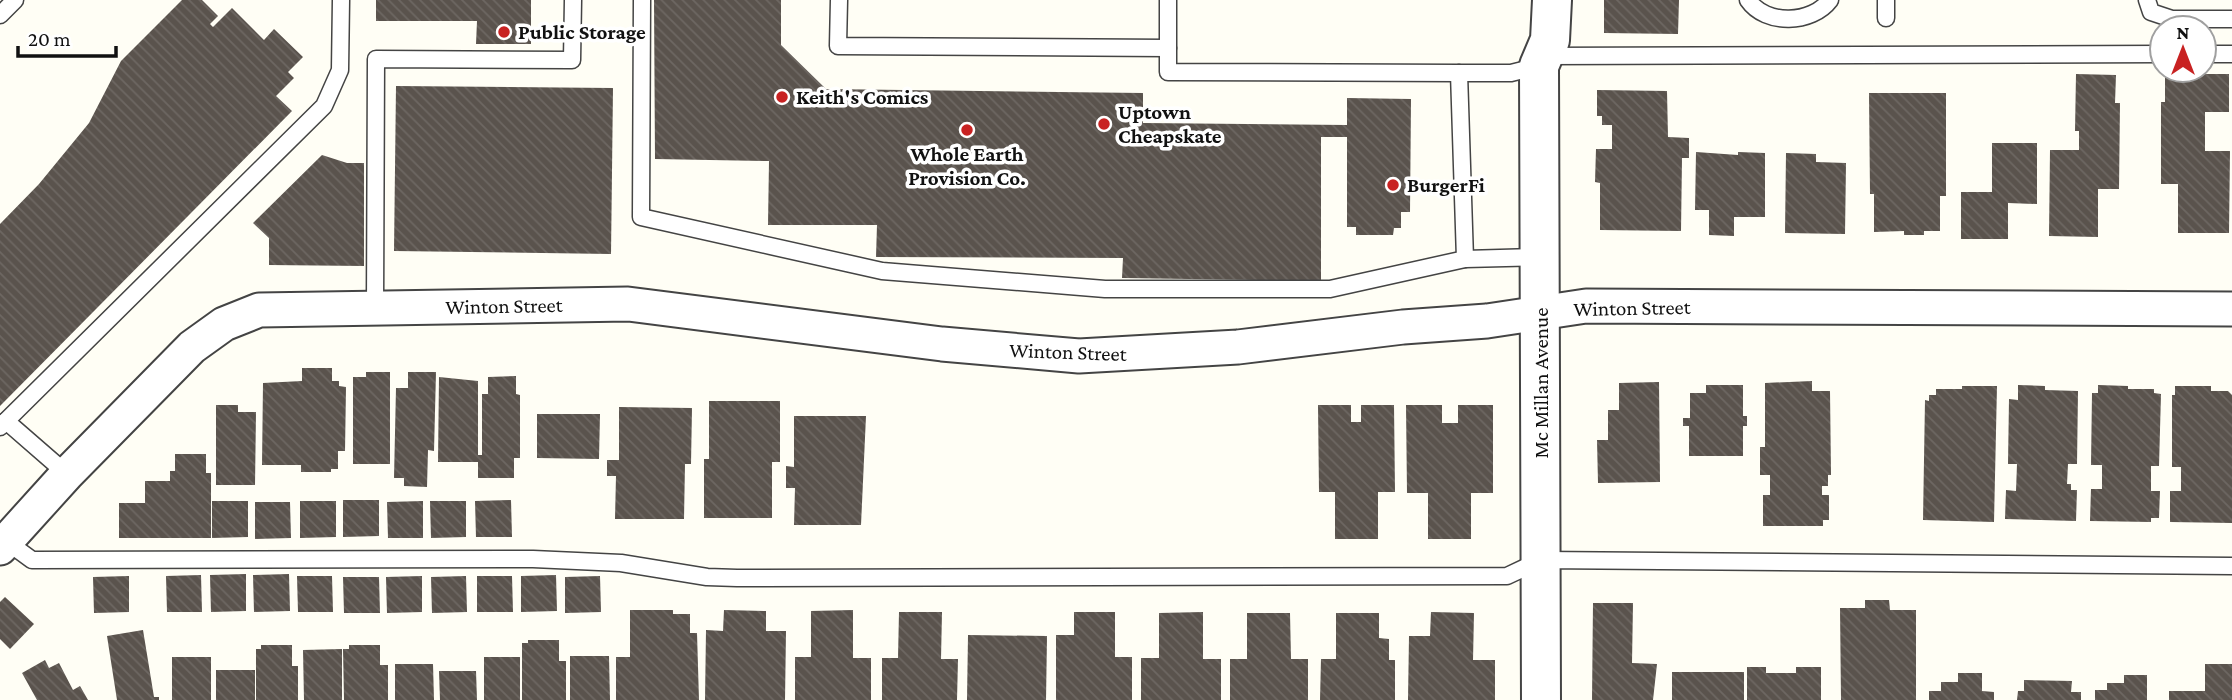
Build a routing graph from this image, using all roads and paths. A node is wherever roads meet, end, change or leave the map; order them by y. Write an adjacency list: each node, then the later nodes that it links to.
1 (15, 0): 13 (lane)
2 (341, 0): 25 (lane)
3 (573, 0): 22 (lane)
4 (642, 0): 21 (lane)
5 (839, 0): 16 (lane)
6 (1168, 0): 16 (lane)
7 (1525, 0): 18 (street, Mc Millan Avenue)
8 (1552, 0): 18 (street, Mc Millan Avenue)
9 (1748, 0): 10 (lane)
10 (1830, 0)
11 (1886, 0): 14 (lane)
12 (2147, 0): 15 (lane)
13 (0, 15)
14 (1886, 18)
15 (2232, 19)
16 (1168, 48): 19 (lane)
17 (2148, 54): 18 (lane)
18 (1539, 59): 19 (lane); 20 (street, Mc Millan Avenue)
19 (1459, 73): 21 (lane)
20 (1540, 257): 21 (lane); 24 (street, Mc Millan Avenue)
21 (1465, 259)
22 (375, 307): 24 (street, Winton Street); 26 (street, Winton Street)
23 (2232, 309): 24 (street, Winton Street)
24 (1542, 313): 28 (street, Mc Millan Avenue)
25 (3, 424): 26 (lane)
26 (67, 474): 27 (street, Winton Street)
27 (3, 545): 28 (lane)
28 (1541, 560): 29 (lane); 30 (street, Mc Millan Avenue)
29 (2232, 566)
30 (1541, 700)

